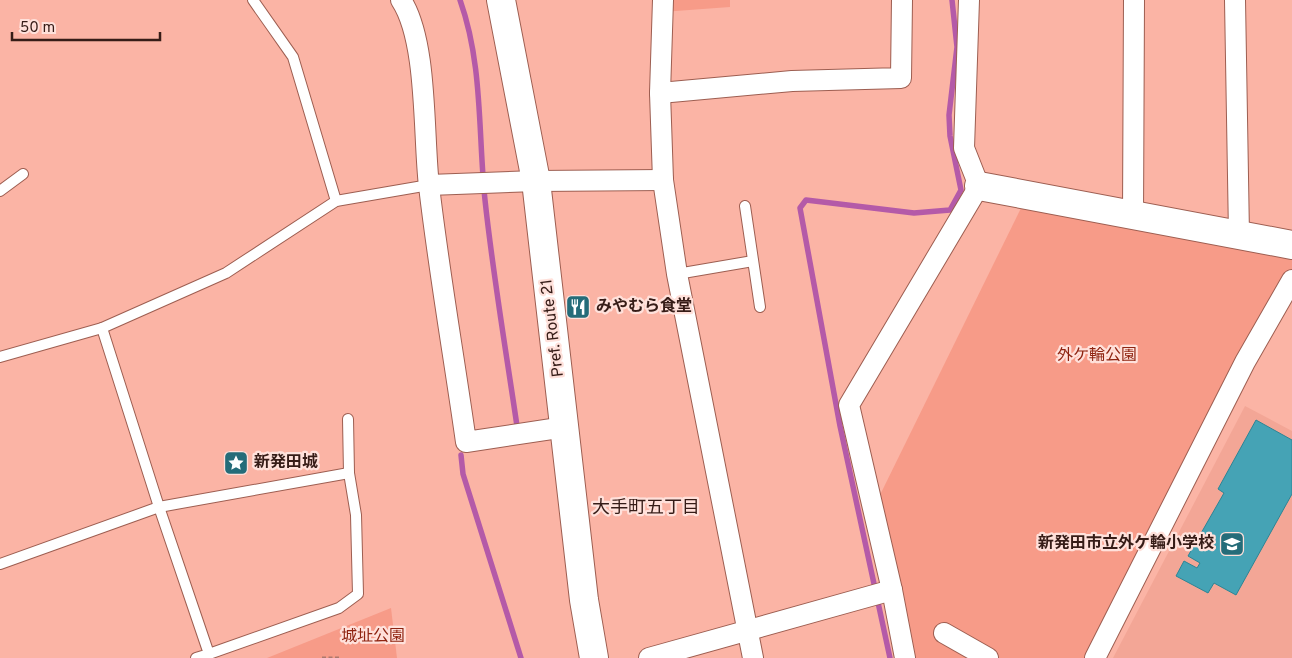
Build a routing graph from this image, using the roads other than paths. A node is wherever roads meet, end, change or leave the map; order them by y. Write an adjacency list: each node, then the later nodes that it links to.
1 (253, 0): 16 (lane)
2 (401, 0): 13 (street)
3 (501, 0): 12 (main road, Pref. Route 21)
4 (663, 0): 9 (street)
5 (902, 0): 9 (street)
6 (969, 0): 14 (street)
7 (1134, 0): 18 (street)
8 (1235, 0): 19 (street)
9 (660, 93): 11 (street)
10 (23, 174): 15 (lane)
11 (663, 180): 12 (street); 22 (street)
12 (536, 181): 13 (street); 28 (main road, Pref. Route 21)
13 (429, 185): 16 (lane); 28 (street)
14 (979, 186): 18 (main road); 32 (street)
15 (0, 191)
16 (336, 201): 25 (lane)
17 (745, 206): 21 (lane)
18 (1133, 215): 19 (main road)
19 (1239, 235): 20 (main road)
20 (1292, 245)
21 (753, 261): 22 (lane); 24 (lane)
22 (677, 274): 33 (street)
23 (1292, 280): 42 (street)
24 (760, 307)
25 (102, 328): 26 (lane); 30 (lane)
26 (0, 357)
27 (348, 420): 29 (lane)
28 (565, 427): 37 (main road, Pref. Route 21)
29 (349, 474): 30 (lane); 35 (lane)
30 (159, 507): 31 (lane); 35 (lane)
31 (0, 564)
32 (892, 590): 33 (street); 40 (street)
33 (748, 630): 38 (street); 39 (street)
34 (944, 633): 41 (street)
35 (209, 654): 36 (lane)
36 (196, 658)
37 (594, 658)
38 (650, 658)
39 (753, 658)
40 (905, 658)
41 (988, 658)
42 (1095, 658)

